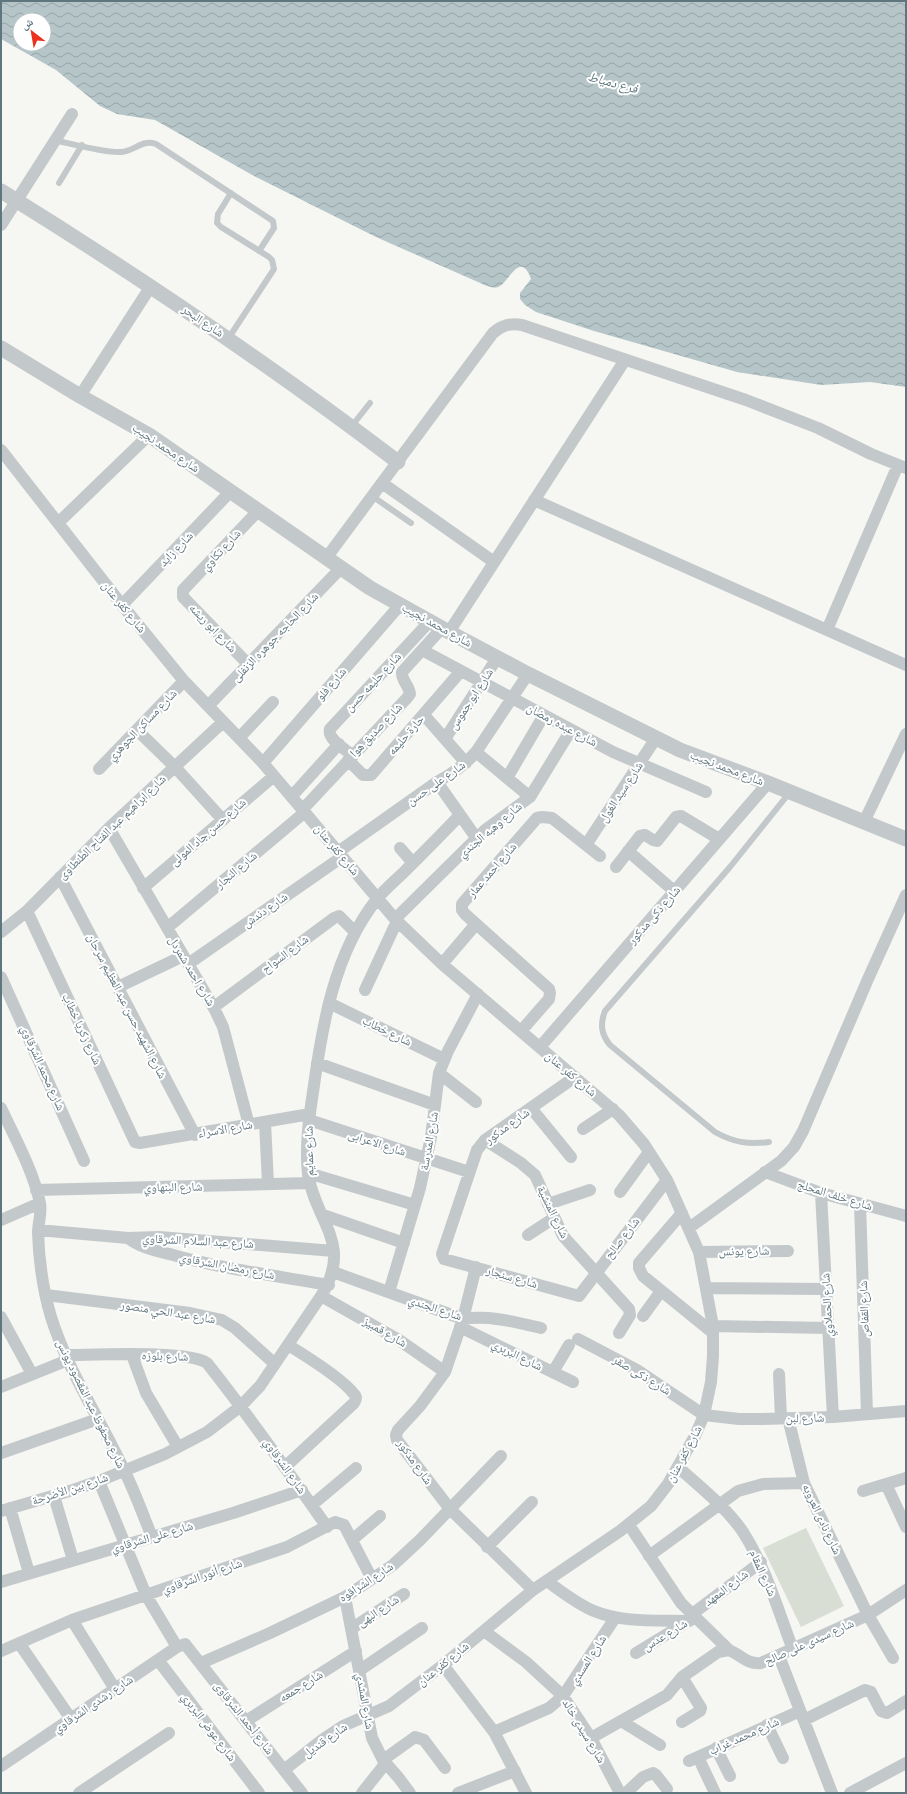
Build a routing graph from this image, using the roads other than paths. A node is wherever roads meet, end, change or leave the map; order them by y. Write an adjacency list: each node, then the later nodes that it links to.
1 (72, 114): 2 (street)
2 (54, 140): 3 (lane); 7 (street)
3 (82, 145): 4 (lane); 6 (lane)
4 (59, 183)
5 (1, 191): 7 (street, شارع البحر)
6 (231, 193): 9 (lane); 9 (lane)
7 (16, 200): 8 (street); 10 (street, شارع البحر)
8 (1, 225)
9 (259, 251): 11 (lane)
10 (151, 286): 11 (street, شارع البحر); 14 (street)
11 (228, 339): 16 (street, شارع البحر)
12 (1, 348): 14 (street, شارع محمد نجيب)
13 (625, 360): 19 (street); 20 (street); 24 (street)
14 (80, 396): 17 (street, شارع محمد نجيب)
15 (370, 403): 16 (lane)
16 (351, 427): 19 (street, شارع البحر)
17 (149, 435): 22 (street, شارع محمد نجيب); 26 (street)
18 (1, 450): 26 (street, شارع كفر عنان)
19 (398, 462): 21 (street)
20 (902, 466): 35 (street)
21 (382, 483): 23 (street); 29 (street)
22 (230, 492): 25 (street, شارع محمد نجيب); 32 (street, شارع زايد)
23 (372, 496): 27 (lane); 28 (street)
24 (534, 500): 29 (street); 35 (street)
25 (259, 510): 28 (street, شارع محمد نجيب); 31 (street, شارع تكاوي)
26 (58, 523): 32 (street, شارع كفر عنان)
27 (411, 523)
28 (327, 557): 30 (street, شارع محمد نجيب)
29 (494, 562): 34 (street)
30 (341, 568): 33 (street, شارع محمد نجيب); 38 (street, شارع الحاجه جوهره الزنفلى)
31 (183, 590): 38 (street, شارع ابو ريشه)
32 (122, 605): 42 (street, شارع كفر عنان)
33 (400, 605): 34 (street, شارع محمد نجيب); 59 (street, شارع فلو)
34 (440, 627): 36 (street, شارع صديق هوا); 37 (street, شارع محمد نجيب); 56 (street, شارع حليمه حسن)
35 (827, 630): 39 (street)
36 (422, 650): 40 (street, شارع عبده رمضان); 58 (street, شارع صديق هوا)
37 (497, 658): 41 (street, شارع محمد نجيب); 43 (street, شارع ابو جموس)
38 (249, 665): 46 (street, شارع الحاجه جوهره الزنفلى)
39 (906, 665)
40 (461, 671): 43 (street, شارع عبده رمضان); 47 (street, حارة حليمه)
41 (528, 674): 44 (street, شارع على حسن); 54 (street, شارع محمد نجيب)
42 (184, 681): 46 (street, شارع كفر عنان); 50 (street, شارع مساكن الجوهري)
43 (481, 682): 44 (street, شارع عبده رمضان); 55 (street, شارع ابو جموس)
44 (511, 698): 48 (street, شارع عبده رمضان); 57 (street, شارع على حسن)
45 (273, 702): 53 (street)
46 (208, 706): 49 (street, شارع كفر عنان)
47 (424, 714): 55 (street); 58 (street, حارة حليمه)
48 (544, 715): 51 (street, شارع عبده رمضان); 65 (street)
49 (223, 722): 53 (street, شارع كفر عنان); 62 (street, شارع ابراهيم عبد الفتاح الطنطاوى)
50 (137, 730): 62 (street); 63 (street, شارع مساكن الجوهري)
51 (571, 730): 61 (street, شارع عبده رمضان); 71 (street, شارع وهبه الجندي)
52 (906, 734): 75 (street)
53 (239, 738): 59 (street, شارع كفر عنان)
54 (656, 738): 61 (street, شارع سيد الغول); 67 (street, شارع محمد نجيب)
55 (445, 739): 60 (street)
56 (339, 744): 58 (street, شارع حليمه حسن); 70 (street)
57 (476, 752): 60 (street, شارع على حسن); 65 (street)
58 (350, 757): 72 (street, شارع صديق هوا)
59 (263, 763): 64 (street, شارع كفر عنان)
60 (466, 763): 66 (street, شارع على حسن)
61 (640, 763): 68 (street, شارع عبده رمضان); 80 (street, شارع سيد الغول)
62 (175, 767): 74 (street); 76 (street, شارع ابراهيم عبد الفتاح الطنطاوى)
63 (99, 769)
64 (274, 776): 70 (street, شارع كفر عنان); 74 (street, شارع حسن جاد المولى)
65 (506, 778): 71 (street)
66 (437, 782): 73 (street); 83 (street, شارع على حسن)
67 (768, 783): 69 (street, شارع محمد نجيب); 78 (street, شارع ذكى مدكور)
68 (706, 792)
69 (790, 792): 75 (street, شارع محمد نجيب); 123 (lane)
70 (292, 796): 72 (street, شارع كفر عنان)
71 (530, 797): 77 (street, شارع وهبه الجندي)
72 (304, 811): 83 (street, شارع كفر عنان); 95 (street, شارع النجار)
73 (460, 815): 77 (street); 85 (street, شارع عمايم)
74 (223, 820): 88 (street, شارع حسن جاد المولى)
75 (864, 822): 79 (street, شارع محمد نجيب)
76 (109, 828): 87 (street, شارع ابراهيم عبد الفتاح الطنطاوى); 88 (street, شارع احمد شمردل)
77 (477, 839): 93 (street, شارع وهبه الجندي)
78 (719, 839): 82 (street); 89 (street, شارع ذكى مدكور)
79 (906, 839)
80 (586, 846): 84 (street, شارع احمد عمار); 94 (street, شارع احمد عمار)
81 (400, 848): 85 (street)
82 (628, 851): 86 (street); 89 (street)
83 (340, 854): 91 (street, شارع كفر عنان); 98 (street, شارع دندش)
84 (600, 856)
85 (413, 863): 91 (street, شارع عمايم)
86 (616, 867)
87 (60, 877): 92 (street, شارع ابراهيم عبد الفتاح الطنطاوى); 101 (street, شارع الشهيد حسن عبد العظيم سرحان)
88 (143, 888): 95 (street, شارع احمد شمردل)
89 (674, 891): 107 (street, شارع ذكى مدكور)
90 (906, 895): 130 (street)
91 (378, 899): 93 (street, شارع كفر عنان); 97 (street, شارع عمايم)
92 (27, 911): 96 (street, شارع ابراهيم عبد الفتاح الطنطاوى); 124 (street, شارع زكريا خطاب)
93 (396, 920): 99 (street, شارع كفر عنان); 102 (street)
94 (476, 924): 99 (street); 106 (street, شارع احمد عمار)
95 (167, 928): 98 (street, شارع احمد شمردل)
96 (1, 932)
97 (355, 932): 104 (street, شارع عمايم); 105 (street, شارع السواح)
98 (185, 960): 101 (street, شارع دندش); 105 (street, شارع احمد شمردل)
99 (442, 964): 103 (street, شارع كفر عنان)
100 (1, 976): 128 (street, شارع محمد الشرقاوي)
101 (118, 986): 121 (street, شارع الشهيد حسن عبد العظيم سرحان)
102 (365, 990)
103 (478, 994): 106 (street, شارع كفر عنان); 108 (street, شارع المدرسة)
104 (329, 1003): 108 (street, شارع خطاب); 109 (street, شارع عمايم)
105 (214, 1007): 119 (street, شارع احمد شمردل)
106 (520, 1031): 107 (street, شارع كفر عنان)
107 (540, 1047): 111 (street, شارع كفر عنان)
108 (444, 1059): 110 (street, شارع المدرسة)
109 (317, 1063): 113 (street); 117 (street, شارع عمايم)
110 (440, 1073): 112 (street); 113 (street, شارع المدرسة)
111 (575, 1077): 115 (street, شارع مدكور); 116 (street, شارع كفر عنان)
112 (476, 1102)
113 (435, 1105): 127 (street, شارع المدرسة)
114 (1, 1108): 134 (street, شارع محفوظ عبد المقصود يونس)
115 (531, 1108): 122 (street, شارع مدكور); 126 (street)
116 (613, 1109): 120 (street); 125 (street, شارع كفر عنان)
117 (309, 1117): 118 (street, شارع الاسراء); 127 (street, شارع الاعرابى); 131 (street, شارع عمايم)
118 (265, 1122): 119 (street, شارع الاسراء); 133 (street)
119 (249, 1125): 121 (street, شارع الاسراء)
120 (583, 1129)
121 (194, 1135): 124 (street, شارع الاسراء)
122 (485, 1140): 129 (street, شارع مدكور); 139 (street, شارع المنشية)
123 (769, 1142)
124 (140, 1143)
125 (649, 1152): 132 (street, شارع كفر عنان); 136 (street)
126 (571, 1157)
127 (426, 1159): 129 (street, شارع الاعرابى); 141 (street, شارع المدرسة)
128 (84, 1160)
129 (469, 1172): 155 (street, شارع مدكور)
130 (765, 1172): 137 (street, شارع خلف المحلج); 147 (street)
131 (309, 1178): 133 (street, شارع البنهاوي); 141 (street, شارع البنهاوي); 143 (street, شارع عمايم)
132 (666, 1180): 142 (street, شارع كفر عنان); 158 (street, شارع صالح)
133 (268, 1184): 134 (street, شارع البنهاوي)
134 (36, 1190): 138 (street, شارع محفوظ عبد المقصود يونس)
135 (590, 1190): 139 (street)
136 (620, 1192)
137 (821, 1193): 140 (street, شارع خلف المحلج); 161 (street, شارع الحملاوي)
138 (40, 1203): 146 (street); 148 (street, شارع محفوظ عبد المقصود يونس)
139 (548, 1204): 145 (street, شارع المنشية)
140 (860, 1204): 144 (street, شارع خلف المحلج); 187 (street, شارع القفاص)
141 (415, 1205): 151 (street, شارع المدرسة)
142 (682, 1212): 147 (street, شارع كفر عنان); 162 (street)
143 (323, 1216): 151 (street); 152 (street, شارع عمايم)
144 (906, 1216)
145 (554, 1218): 149 (street); 158 (street, شارع المنشية)
146 (1, 1220)
147 (689, 1228): 154 (street, شارع كفر عنان)
148 (38, 1230): 150 (street, شارع عبد السلام الشرقاوي); 164 (street, شارع محفوظ عبد المقصود يونس)
149 (528, 1235)
150 (128, 1238): 152 (street, شارع عبد السلام الشرقاوي); 159 (street, شارع رمضان الشرقاوي)
151 (404, 1243): 163 (street, شارع المدرسة)
152 (334, 1251): 157 (street, شارع عمايم)
153 (788, 1251): 154 (street, شارع يونس)
154 (699, 1252): 160 (street, شارع كفر عنان)
155 (444, 1259): 156 (street, شارع سنجار)
156 (476, 1267): 166 (street, شارع سنجار); 169 (street, شارع مدكور)
157 (333, 1272): 159 (street, شارع عمايم); 163 (street, شارع الجندي)
158 (595, 1272): 166 (street, شارع صالح); 173 (street, شارع المنشية)
159 (329, 1285): 165 (street, شارع عمايم)
160 (707, 1288): 161 (street); 172 (street, شارع كفر عنان)
161 (826, 1289): 171 (street, شارع الحملاوي)
162 (661, 1291): 167 (street); 172 (street)
163 (389, 1292): 169 (street, شارع الجندي)
164 (46, 1295): 176 (street, شارع محفوظ عبد المقصود يونس); 177 (street, شارع عبد الحي منصور)
165 (321, 1296): 174 (street, شارع عمايم); 178 (street, شارع قمبيز)
166 (579, 1296)
167 (643, 1316)
168 (1, 1317): 180 (street)
169 (462, 1323): 170 (street, شارع الجندي); 178 (street, شارع مدكور); 179 (street, شارع البربري)
170 (541, 1328)
171 (828, 1328): 172 (street); 188 (street, شارع الحملاوي)
172 (713, 1329): 186 (street, شارع كفر عنان)
173 (619, 1333)
174 (288, 1345): 177 (street, شارع عمايم); 194 (street)
175 (132, 1355): 176 (street, شارع بلوزه); 184 (street, شارع بلوزه); 191 (street)
176 (67, 1357): 180 (street); 190 (street, شارع محفوظ عبد المقصود يونس)
177 (275, 1364): 184 (street, شارع عمايم)
178 (445, 1372): 208 (street, شارع مدكور)
179 (553, 1372): 182 (street, شارع البربري); 186 (street, شارع ذكى صقر)
180 (32, 1374): 183 (street)
181 (779, 1374): 189 (street, شارع نادى العروبه)
182 (573, 1382)
183 (1, 1387)
184 (241, 1406): 191 (street, شارع بين الأضرحة); 194 (street, شارع الشرقاوي)
185 (906, 1411): 187 (street, شارع لبن)
186 (704, 1414): 189 (street, شارع لبن); 195 (street, شارع كفر عنان)
187 (867, 1414): 188 (street, شارع لبن)
188 (833, 1417): 189 (street, شارع لبن)
189 (784, 1418): 200 (street, شارع نادى العروبه)
190 (98, 1419): 192 (street); 197 (street, شارع محفوظ عبد المقصود يونس)
191 (178, 1447): 197 (street, شارع بين الأضرحة)
192 (1, 1454)
193 (501, 1456): 208 (street, شارع الشراقوه)
194 (286, 1466): 202 (street, شارع الشرقاوي)
195 (678, 1467): 206 (street, شارع المقام); 211 (street, شارع كفر عنان)
196 (356, 1468): 207 (street)
197 (124, 1470): 199 (street, شارع بين الأضرحة); 214 (street, شارع محفوظ عبد المقصود يونس)
198 (906, 1478): 201 (street)
199 (98, 1481): 204 (street, شارع بين الأضرحة); 216 (street, شارع أحمد الشرقاوى)
200 (804, 1483): 206 (street); 230 (street, شارع نادى العروبه)
201 (886, 1484): 203 (street); 213 (street)
202 (302, 1490): 207 (street, شارع الشرقاوي); 214 (street, شارع على الشرقاوي)
203 (863, 1491)
204 (54, 1496): 209 (street, شارع بين الأضرحة); 219 (street)
205 (532, 1502): 217 (street)
206 (719, 1504): 218 (street); 220 (street, شارع المقام)
207 (312, 1505): 212 (street, شارع الشرقاوي)
208 (450, 1509): 217 (street, شارع مدكور); 222 (street, شارع الشراقوه)
209 (6, 1510): 221 (street)
210 (380, 1516): 215 (street)
211 (628, 1525): 218 (street); 223 (street, شارع كفر عنان)
212 (327, 1527): 215 (street, شارع أنور الشرقاوي); 228 (street, شارع أنور الشرقاوي)
213 (906, 1527)
214 (152, 1537): 216 (street, شارع على الشرقاوي)
215 (352, 1540): 222 (street, شارع أنور الشرقاوي)
216 (125, 1545): 219 (street, شارع على الشرقاوي); 228 (street, شارع أحمد الشرقاوى)
217 (487, 1547): 225 (street, شارع مدكور)
218 (649, 1556): 232 (street)
219 (73, 1560): 221 (street, شارع على الشرقاوي)
220 (760, 1562): 232 (street, شارع المعهد); 240 (street, شارع المقام)
221 (30, 1573): 224 (street, شارع على الشرقاوي)
222 (372, 1579): 229 (street, شارع الشراقوه)
223 (547, 1581): 225 (street, شارع كفر عنان); 231 (street)
224 (1, 1582)
225 (533, 1590): 236 (street, شارع كفر عنان)
226 (906, 1590): 230 (street, شارع سيدى على صالح)
227 (404, 1594): 234 (street, شارع البهى)
228 (146, 1595): 233 (street, شارع أنور الشرقاوي); 238 (street, شارع أحمد الشرقاوى)
229 (345, 1597): 234 (street, شارع المشدي); 247 (street, شارع الشراقوه)
230 (868, 1615): 240 (street, شارع سيدى على صالح); 245 (street, شارع نادى العروبه)
231 (615, 1618): 232 (street); 252 (street, شارع المسدي)
232 (691, 1618): 239 (street); 243 (street, شارع عدس)
233 (72, 1620): 237 (street, شارع أنور الشرقاوي); 251 (street)
234 (351, 1628): 242 (street, شارع المشدي)
235 (422, 1628): 249 (street)
236 (484, 1630): 248 (street, شارع كفر عنان); 252 (street, شارع سيدى خالد)
237 (19, 1643): 241 (street, شارع أنور الشرقاوي); 256 (street)
238 (181, 1646): 246 (street, شارع رشدى الشرقاوي); 247 (street, شارع أحمد الشرقاوى)
239 (729, 1650): 244 (street, شارع سيدى على صالح); 250 (street)
240 (793, 1650): 244 (street, شارع سيدى على صالح)
241 (1, 1651)
242 (356, 1651): 249 (street, شارع المشدي); 257 (street, شارع جمعه)
243 (636, 1653)
244 (779, 1656): 255 (street)
245 (893, 1658)
246 (158, 1660): 251 (street, شارع رشدى الشرقاوي); 276 (street, شارع عوض البربري)
247 (201, 1663): 257 (street, شارع أحمد الشرقاوى)
248 (443, 1665): 254 (street, شارع كفر عنان); 261 (street)
249 (360, 1670): 254 (street, شارع المشدي)
250 (682, 1677): 258 (street); 259 (street)
251 (115, 1689): 256 (street, شارع رشدى الشرقاوي)
252 (563, 1696): 261 (street, شارع المسدي); 263 (street, شارع سيدى خالد)
253 (906, 1701): 255 (street, شارع محمد غراب)
254 (368, 1714): 267 (street, شارع المشدي); 271 (street, شارع قنديل)
255 (802, 1715): 260 (street, شارع محمد غراب); 285 (street)
256 (71, 1719): 269 (street, شارع رشدى الشرقاوي)
257 (246, 1721): 271 (street, شارع أحمد الشرقاوى)
258 (621, 1721): 263 (street); 264 (street)
259 (682, 1722)
260 (767, 1725): 265 (street, شارع محمد غراب); 266 (street)
261 (494, 1732): 272 (street)
262 (169, 1733): 275 (street)
263 (591, 1738): 282 (street, شارع سيدى خالد)
264 (660, 1745)
265 (716, 1748): 273 (street); 284 (street, شارع محمد غراب)
266 (783, 1758)
267 (384, 1762): 270 (street); 278 (street); 279 (street, شارع المشدي)
268 (906, 1764): 286 (street)
269 (1, 1766)
270 (445, 1768)
271 (284, 1770): 277 (street, شارع أحمد الشرقاوى)
272 (515, 1771): 280 (street); 281 (street)
273 (730, 1776)
274 (667, 1789): 283 (street)
275 (79, 1793)
276 (259, 1793)
277 (302, 1793)
278 (362, 1793)
279 (410, 1793)
280 (458, 1793)
281 (526, 1793)
282 (620, 1793)
283 (626, 1793)
284 (715, 1793)
285 (832, 1793)
286 (850, 1793)

